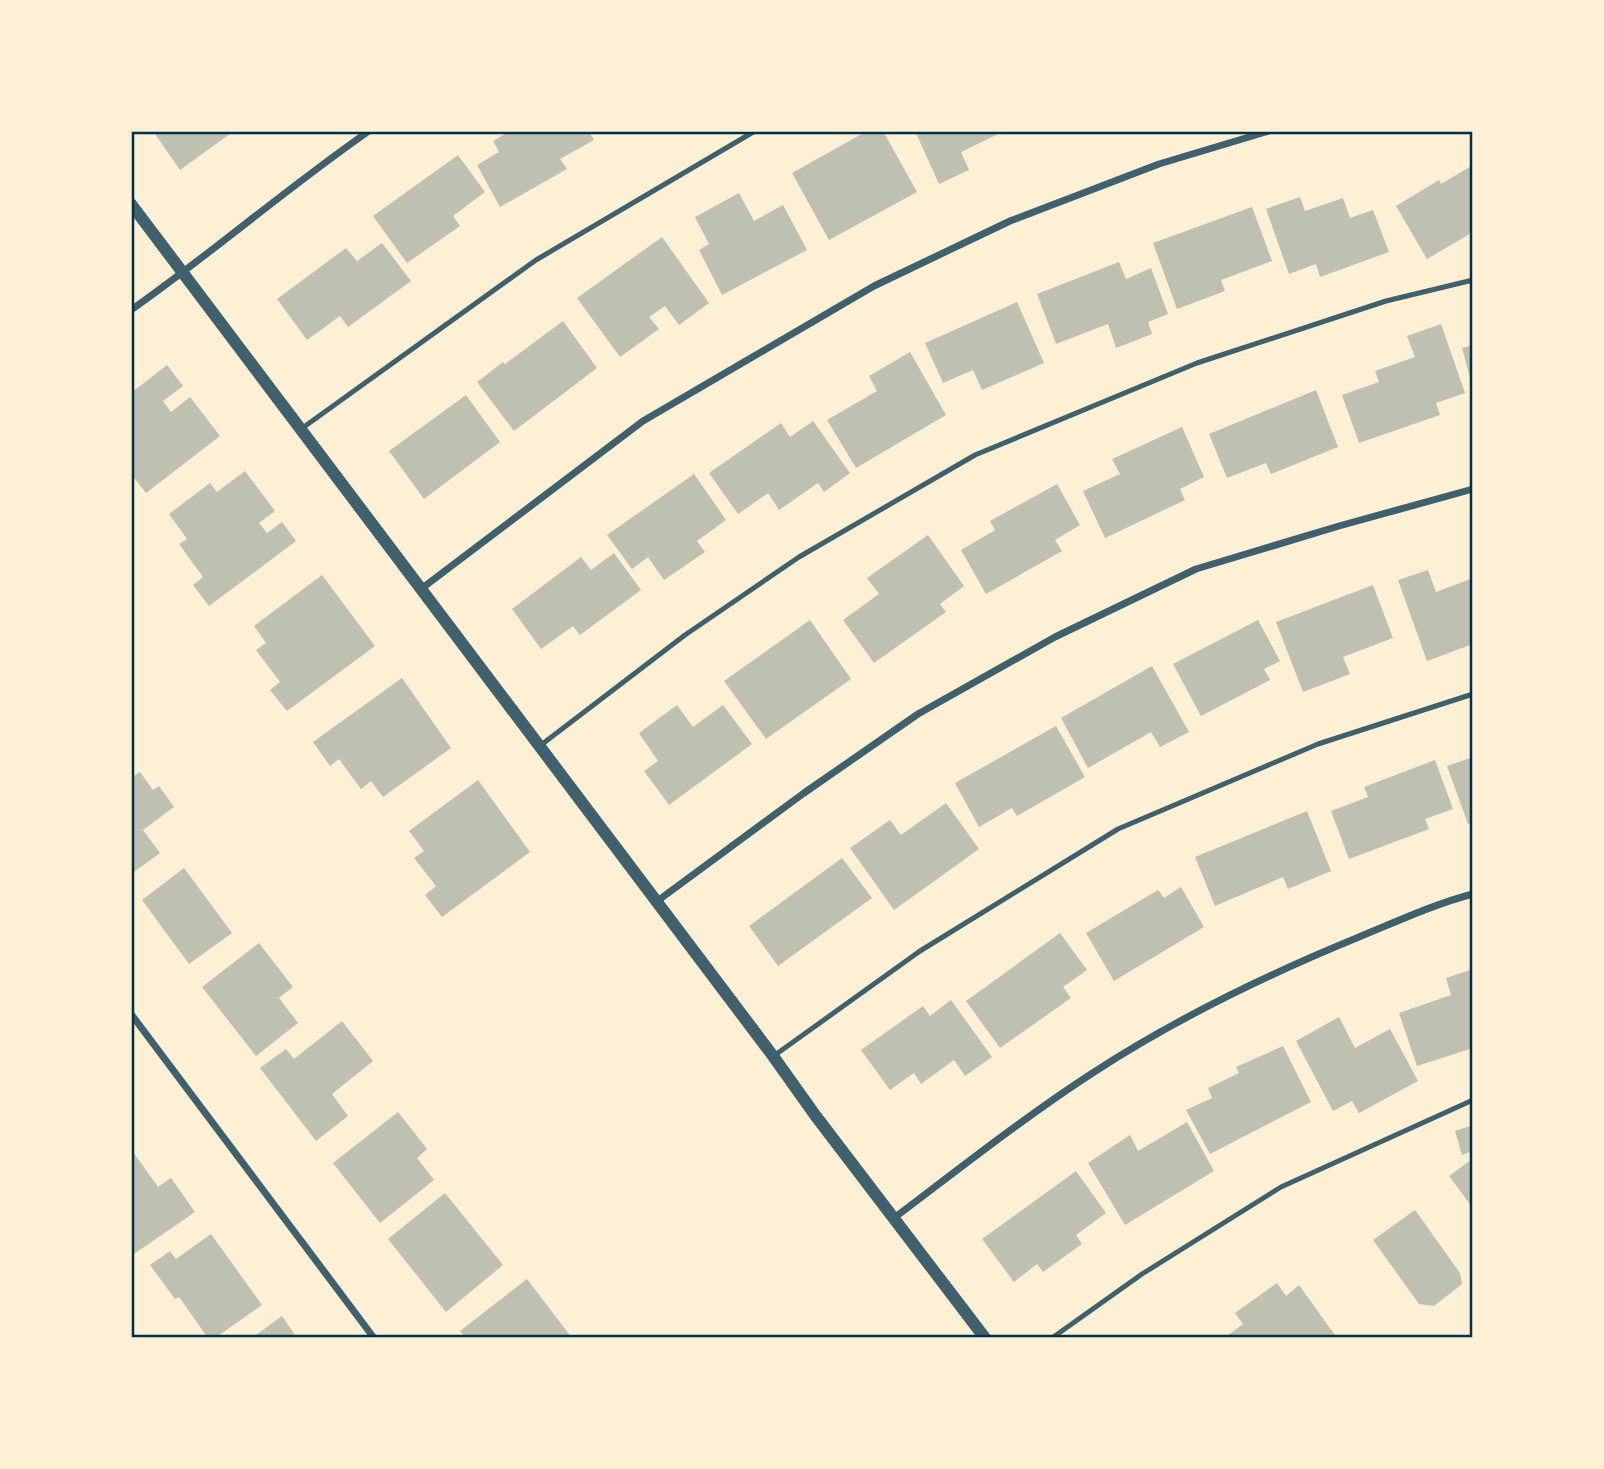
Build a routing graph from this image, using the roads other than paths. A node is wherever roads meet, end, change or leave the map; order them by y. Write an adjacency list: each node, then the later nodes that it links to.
1 (369, 131): 5 (street)
2 (755, 131): 8 (lane)
3 (1269, 131): 10 (street)
4 (131, 204): 5 (street)
5 (183, 273): 7 (street); 8 (street)
6 (1473, 280): 12 (lane)
7 (131, 310)
8 (302, 429): 10 (street)
9 (1473, 489): 14 (street)
10 (421, 589): 12 (street)
11 (1473, 694): 16 (lane)
12 (539, 747): 14 (street)
13 (1473, 894): 18 (street)
14 (656, 902): 16 (street)
15 (131, 1013): 19 (street)
16 (773, 1056): 18 (street)
17 (1473, 1100): 21 (lane)
18 (894, 1218): 20 (street)
19 (374, 1338)
20 (985, 1338)
21 (1052, 1338)

